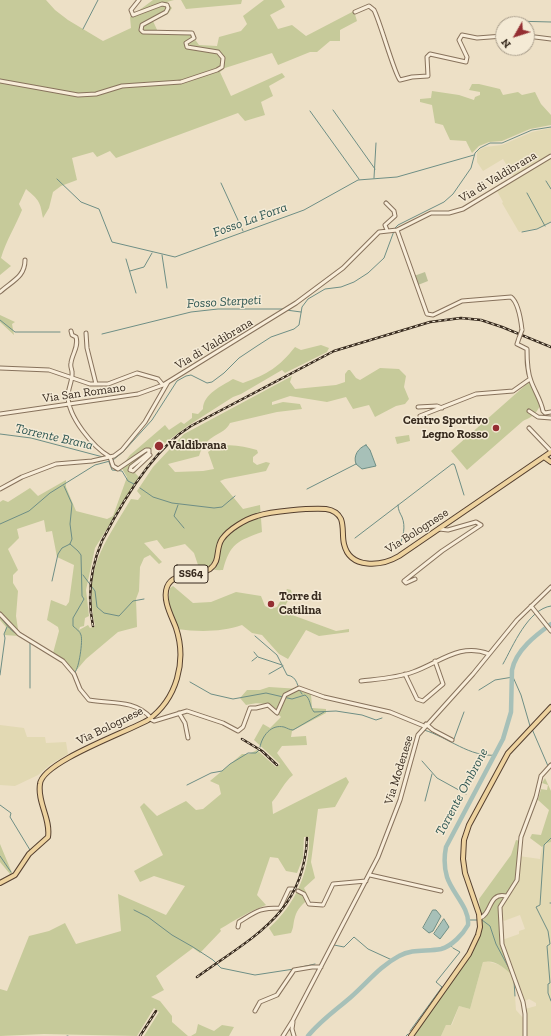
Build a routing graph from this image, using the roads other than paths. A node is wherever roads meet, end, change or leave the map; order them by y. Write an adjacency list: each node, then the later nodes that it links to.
1 (139, 0): 6 (street)
2 (355, 12): 3 (street)
3 (495, 37)
4 (535, 37): 5 (street)
5 (551, 39)
6 (0, 81)
7 (551, 156): 10 (street, Via di Valdibrana)
8 (386, 203): 9 (street)
9 (387, 230): 10 (street, Via di Valdibrana); 18 (street, Via di Valdibrana)
10 (396, 230): 17 (street, bridge)
11 (24, 260): 12 (street)
12 (0, 292)
13 (71, 331): 16 (street)
14 (86, 333): 19 (street)
15 (0, 368): 16 (street)
16 (72, 378): 19 (street); 21 (street)
17 (530, 379): 23 (street); 25 (street)
18 (168, 382): 20 (street, Via San Romano); 32 (street, Via di Valdibrana)
19 (96, 384): 20 (street)
20 (164, 385): 21 (street, Via San Romano)
21 (69, 404): 26 (street, Via San Romano); 32 (street)
22 (418, 407): 23 (street)
23 (442, 408): 27 (street)
24 (529, 411): 28 (street)
25 (551, 412)
26 (0, 414)
27 (420, 416)
28 (551, 418)
29 (529, 428): 30 (street)
30 (551, 452): 33 (main road, Via Bolognese)
31 (150, 454): 32 (street)
32 (110, 457): 35 (street, Via di Valdibrana)
33 (544, 458): 34 (main road); 36 (main road, Via Bolognese / SS64)
34 (551, 462)
35 (0, 489)
36 (439, 529): 37 (street); 48 (main road, Via Bolognese / SS64)
37 (415, 579)
38 (551, 587): 39 (street, Via Modenese)
39 (531, 606): 41 (street); 42 (street, Via Modenese)
40 (0, 614): 48 (street)
41 (551, 631)
42 (489, 654): 43 (street); 49 (street, Via Modenese)
43 (435, 661): 44 (street); 44 (street)
44 (404, 674): 45 (street)
45 (361, 681)
46 (551, 707): 60 (main road)
47 (179, 713): 48 (street); 49 (street); 50 (street)
48 (150, 719): 55 (main road, Via Bolognese / SS64)
49 (425, 725): 51 (street); 53 (street, Via Modenese)
50 (188, 738)
51 (452, 740)
52 (551, 766): 59 (street)
53 (370, 875): 54 (street, Via Modenese); 58 (street)
54 (366, 881): 57 (street); 62 (street, Via Modenese)
55 (0, 883)
56 (293, 889): 61 (street)
57 (298, 891)
58 (441, 892)
59 (506, 896): 60 (street); 68 (street)
60 (480, 918): 67 (main road)
61 (238, 927)
62 (321, 967): 63 (street); 64 (street, Via Modenese)
63 (255, 1011)
64 (293, 1020): 65 (street, Via Modenese); 66 (street)
65 (283, 1036)
66 (294, 1036)
67 (411, 1036)
68 (525, 1036)

